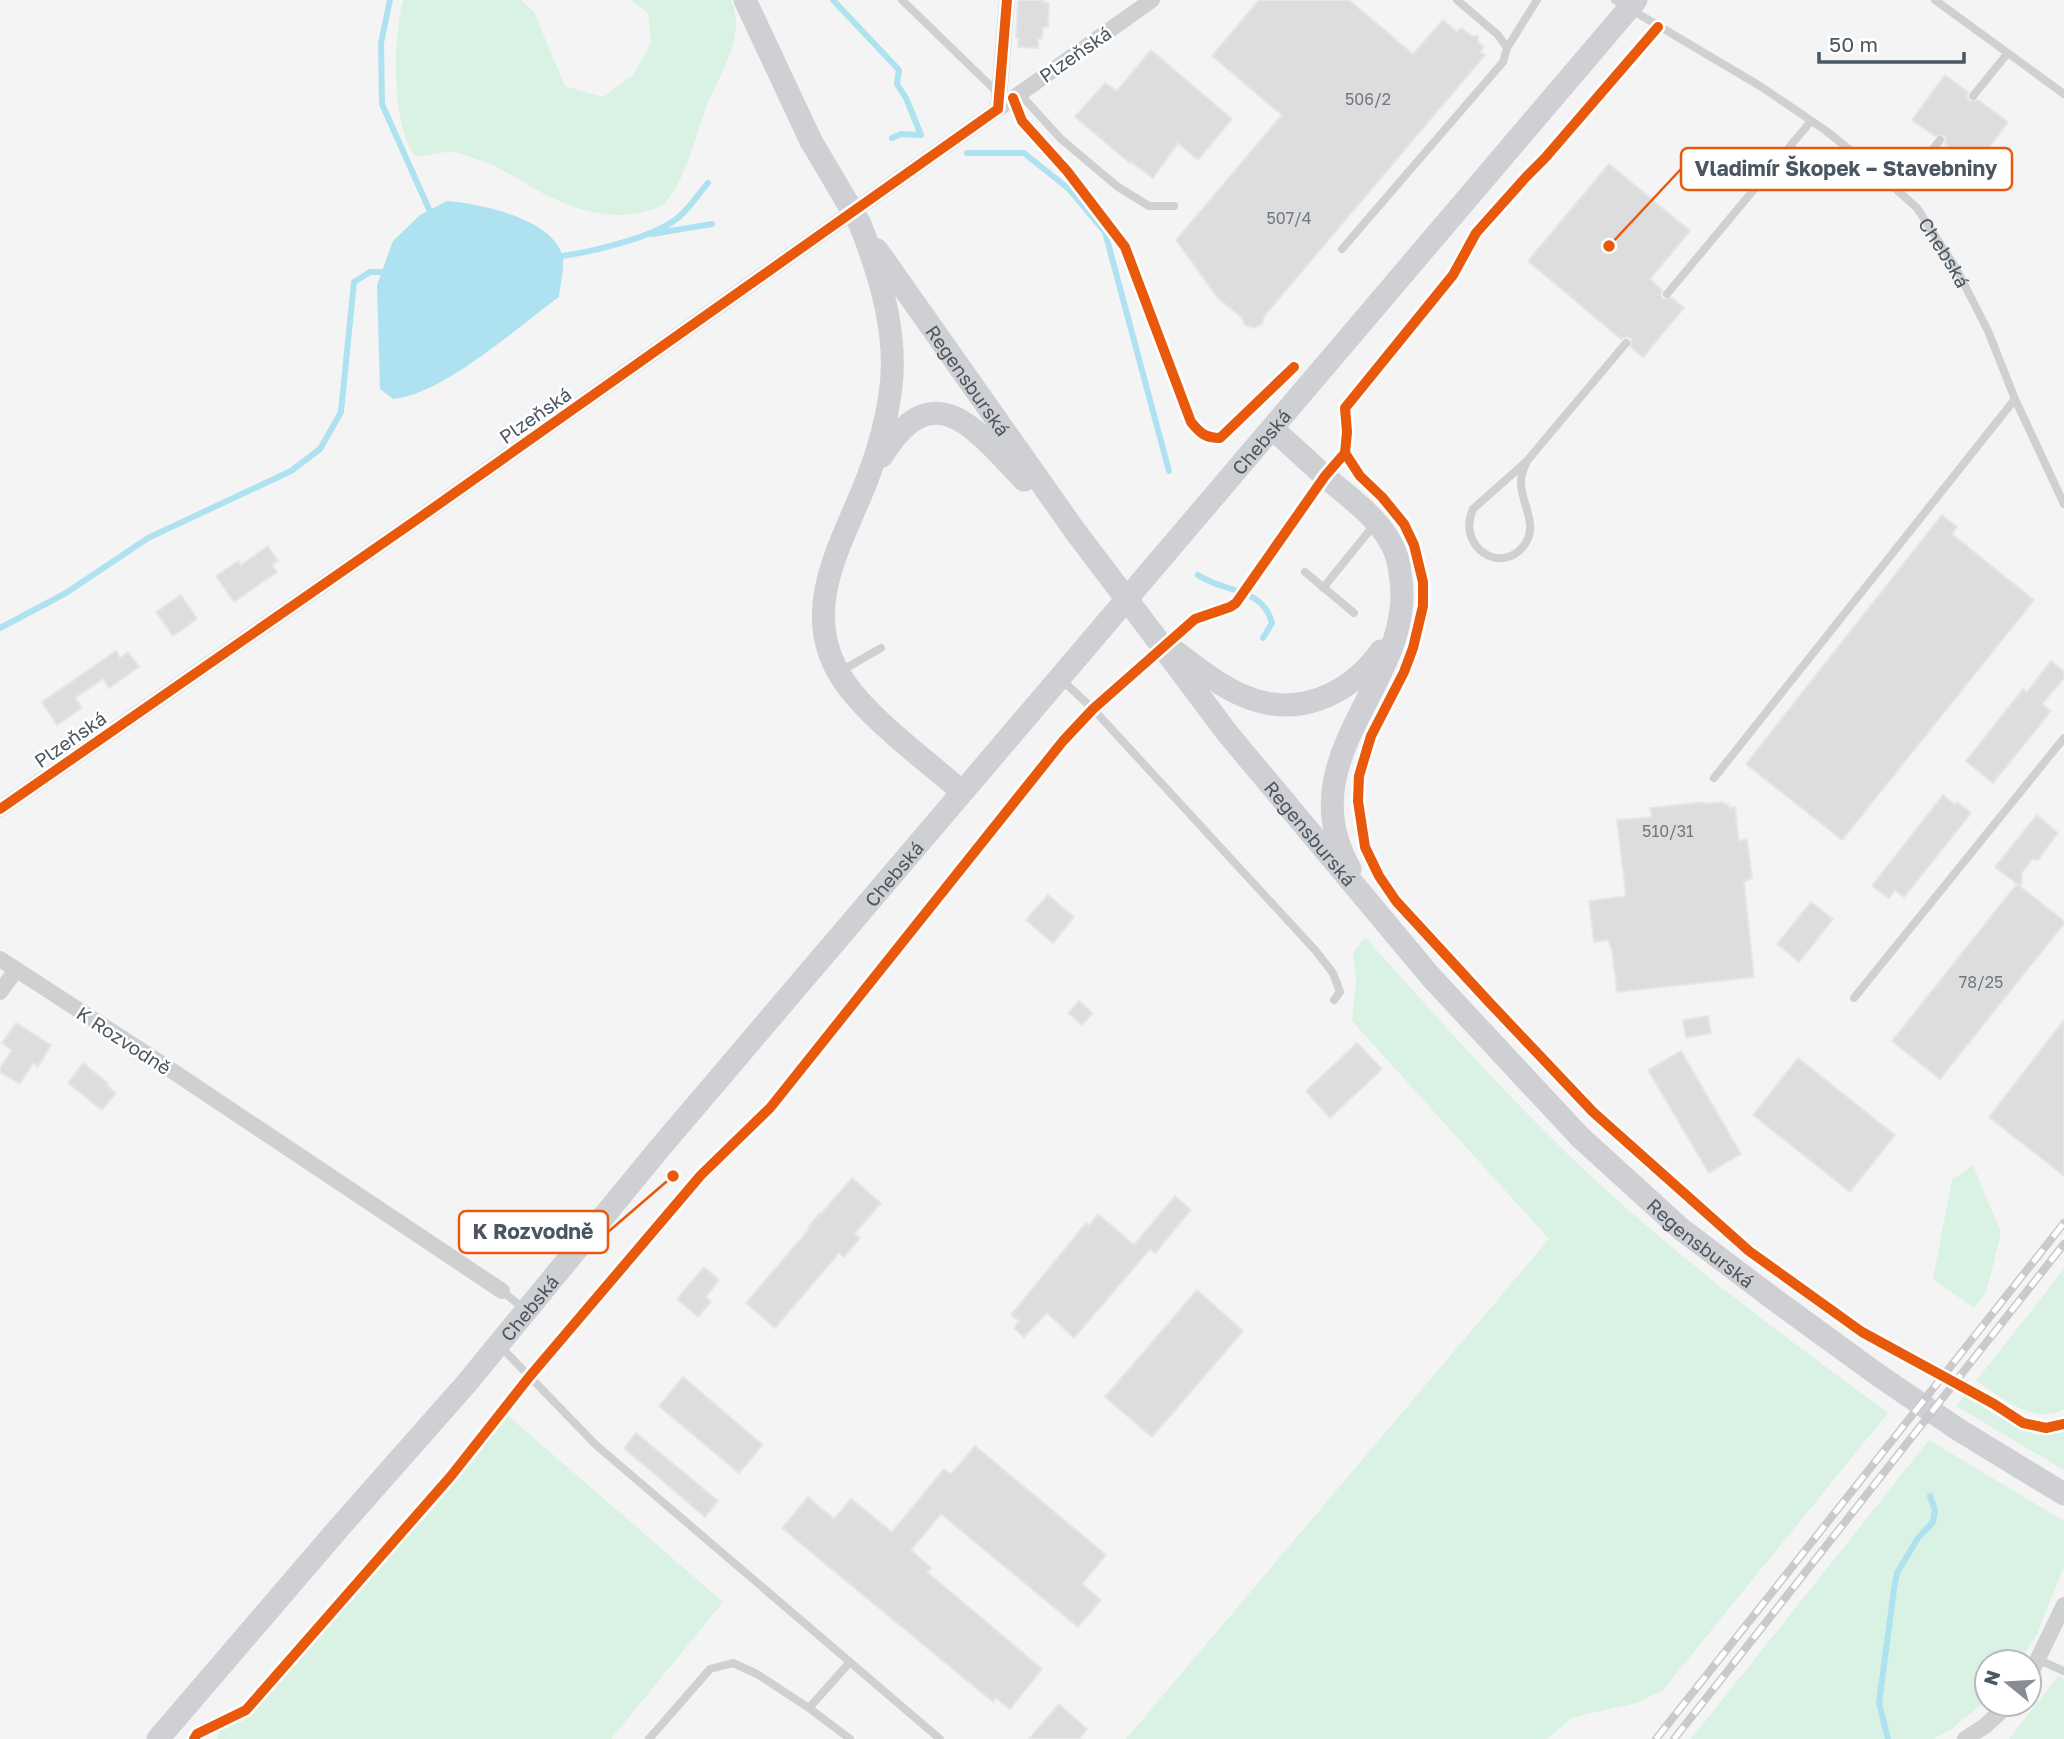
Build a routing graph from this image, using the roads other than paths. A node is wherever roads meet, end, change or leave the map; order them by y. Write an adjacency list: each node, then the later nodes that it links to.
1 (746, 0): 20 (main road, bridge)
2 (902, 0): 14 (lane)
3 (1007, 0): 14 (street)
4 (1152, 0): 11 (street, Plzeňská)
5 (1457, 0): 9 (lane)
6 (1536, 0): 9 (lane)
7 (1935, 0): 10 (lane)
8 (1627, 3): 15 (lane, Chebská); 24 (main road, Chebská)
9 (1507, 48): 19 (lane)
10 (2007, 54): 12 (lane); 13 (lane)
11 (1020, 94): 14 (street, Plzeňská); 18 (lane)
12 (2064, 94)
13 (1973, 96)
14 (999, 101): 41 (street, Plzeňská)
15 (1811, 121): 17 (lane, Chebská); 21 (lane)
16 (1940, 140): 17 (lane)
17 (1899, 192): 23 (lane, Chebská)
18 (1174, 206)
19 (1342, 249)
20 (879, 260): 26 (main road); 28 (main road, Regensburská)
21 (1667, 294)
22 (1626, 343): 25 (lane)
23 (2015, 399): 27 (lane, Chebská); 39 (lane)
24 (1273, 429): 29 (main road); 37 (main road, Chebská)
25 (1527, 461): 25 (lane)
26 (869, 477): 28 (main road); 36 (main road)
27 (2064, 504)
28 (1052, 505): 35 (main road, Regensburská, bridge)
29 (1378, 522): 31 (lane); 32 (main road)
30 (1305, 572): 31 (lane)
31 (1323, 588): 33 (lane)
32 (1403, 608): 35 (main road); 42 (main road)
33 (1354, 613)
34 (881, 648): 36 (lane)
35 (1188, 670): 42 (main road, Regensburská)
36 (839, 673): 40 (main road)
37 (1060, 678): 40 (main road, Chebská); 47 (lane)
38 (2064, 738): 46 (lane)
39 (1714, 778)
40 (962, 792): 49 (main road, Chebská)
41 (0, 809)
42 (1385, 922): 51 (main road, Regensburská)
43 (0, 960): 44 (street, K Rozvodně)
44 (16, 970): 45 (street); 48 (street, K Rozvodně)
45 (0, 992)
46 (1854, 998)
47 (1334, 1000)
48 (502, 1291): 49 (lane, K Rozvodně)
49 (526, 1310): 50 (main road, Chebská)
50 (498, 1344): 54 (lane); 59 (main road, Chebská)
51 (2064, 1494)
52 (2063, 1608): 53 (street)
53 (2043, 1651)
54 (850, 1662): 57 (lane); 62 (lane)
55 (2043, 1662): 56 (lane)
56 (2064, 1671)
57 (809, 1708): 60 (lane); 61 (lane)
58 (1994, 1718): 63 (street)
59 (158, 1739)
60 (649, 1739)
61 (850, 1739)
62 (940, 1739)
63 (1965, 1739)

